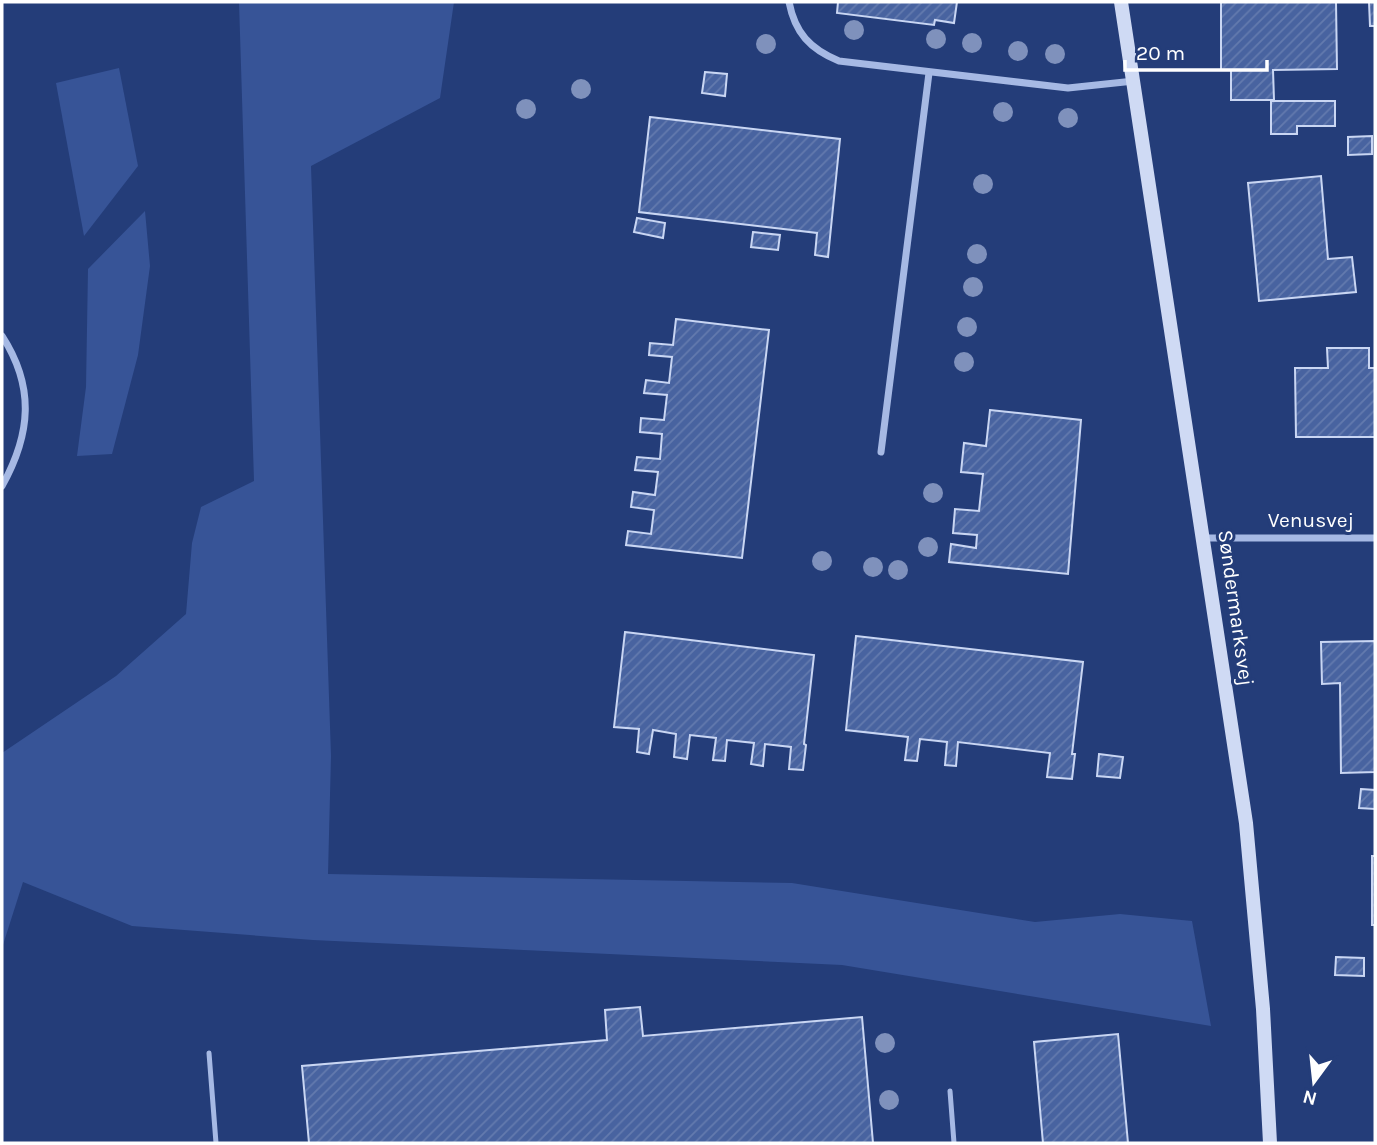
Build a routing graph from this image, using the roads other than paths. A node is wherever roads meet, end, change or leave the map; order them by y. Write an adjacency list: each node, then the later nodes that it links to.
1 (789, 2): 3 (street)
2 (1121, 2): 4 (street, Søndermarksvej)
3 (929, 73): 4 (street); 6 (street)
4 (1134, 81): 8 (street, Søndermarksvej)
5 (2, 336): 7 (street)
6 (881, 452)
7 (2, 486)
8 (1204, 538): 9 (street, Venusvej); 14 (street, Søndermarksvej)
9 (1375, 538)
10 (209, 1053): 12 (lane)
11 (950, 1091): 13 (lane)
12 (216, 1143)
13 (954, 1143)
14 (1270, 1143)

